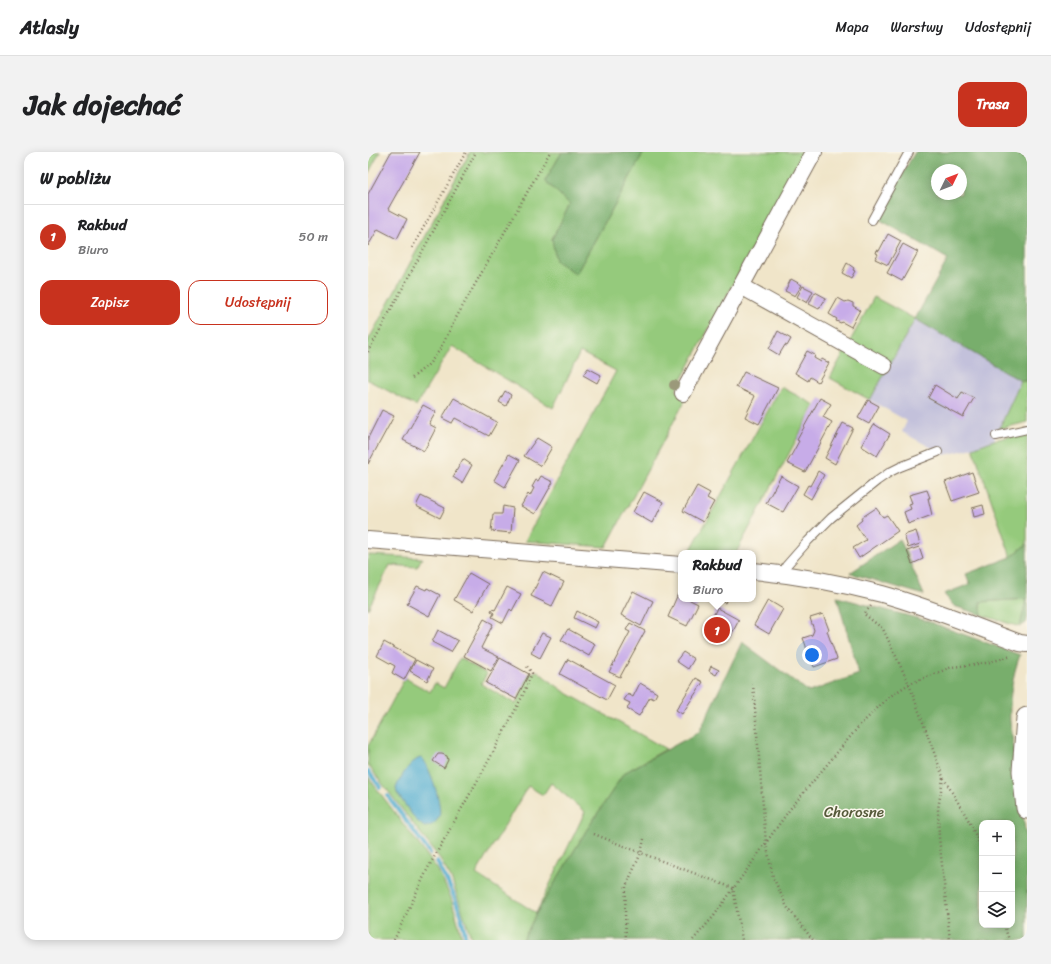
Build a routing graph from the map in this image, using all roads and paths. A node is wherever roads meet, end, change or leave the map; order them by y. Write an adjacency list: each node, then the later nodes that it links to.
1 (466, 152): 9 (path)
2 (476, 152): 11 (path)
3 (550, 152): 13 (path)
4 (814, 152): 10 (street)
5 (909, 152): 8 (lane)
6 (1020, 152): 7 (path)
7 (1027, 157)
8 (872, 220)
9 (412, 248)
10 (741, 286): 12 (street); 14 (street)
11 (368, 352)
12 (884, 366)
13 (412, 378)
14 (683, 393)
15 (1027, 429): 16 (lane)
16 (996, 436)
17 (938, 452): 21 (lane)
18 (368, 540): 19 (street)
19 (678, 565)
20 (756, 571): 21 (street)
21 (784, 574): 22 (street)
22 (882, 594): 23 (street); 26 (path)
23 (1024, 644): 26 (path)
24 (526, 665): 37 (path)
25 (753, 684): 32 (path)
26 (909, 684): 28 (path); 32 (path)
27 (1027, 718): 29 (street)
28 (943, 777): 33 (path); 42 (path)
29 (1027, 808)
30 (594, 834): 34 (path)
31 (644, 839): 34 (path)
32 (766, 843): 35 (path); 41 (path)
33 (979, 844)
34 (641, 853): 35 (path); 38 (path)
35 (733, 888): 39 (path); 40 (path)
36 (1005, 928): 43 (path)
37 (394, 940)
38 (626, 940)
39 (693, 940)
40 (742, 940)
41 (813, 940)
42 (950, 940)
43 (1009, 940)

